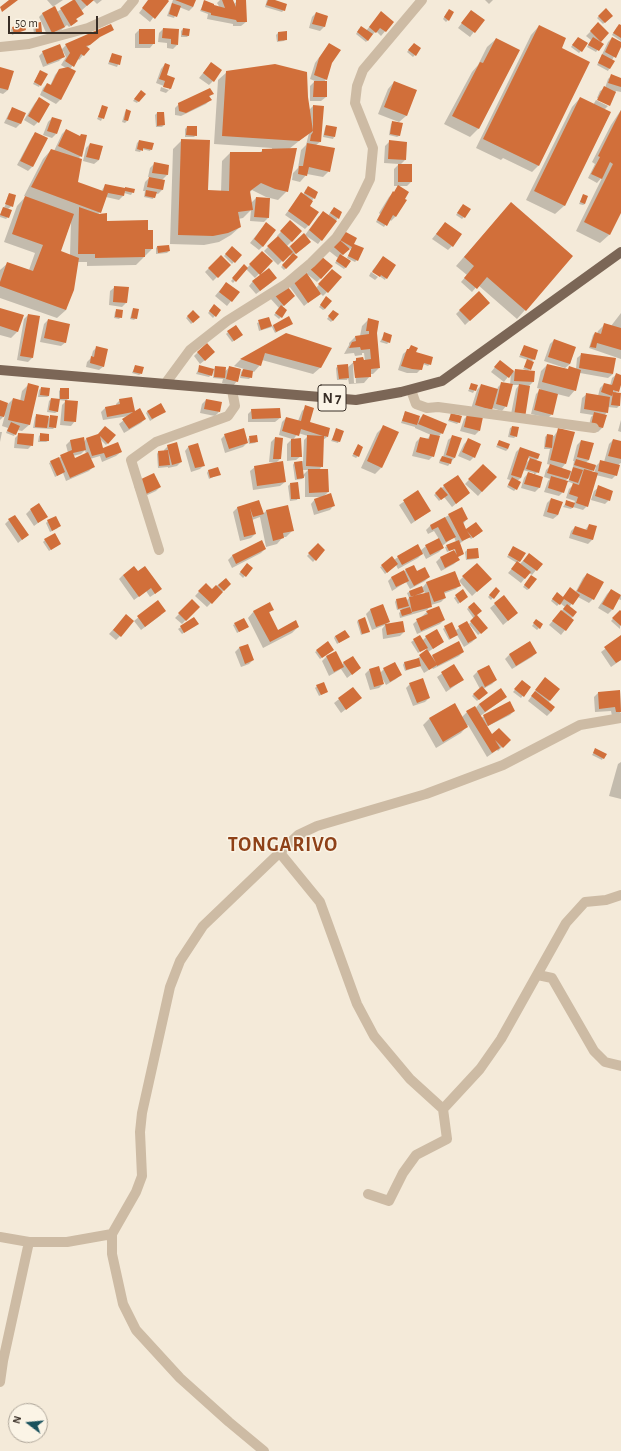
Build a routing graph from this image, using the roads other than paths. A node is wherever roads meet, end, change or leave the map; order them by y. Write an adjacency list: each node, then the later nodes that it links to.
1 (134, 0): 3 (street)
2 (422, 0): 6 (street)
3 (0, 47)
4 (621, 252): 8 (main road, N 7)
5 (0, 370): 6 (main road, N 7)
6 (165, 384): 7 (main road, N 7)
7 (232, 390): 8 (main road, N 7); 10 (street)
8 (411, 390): 9 (street)
9 (594, 428)
10 (159, 550)
11 (621, 718): 12 (street)
12 (280, 853): 16 (street); 18 (street)
13 (621, 896): 14 (street)
14 (538, 975): 15 (street); 16 (street)
15 (621, 1066)
16 (443, 1109): 17 (street)
17 (368, 1194)
18 (112, 1234): 20 (street); 22 (street)
19 (0, 1237): 20 (street)
20 (29, 1242): 21 (street)
21 (0, 1382)
22 (264, 1451)

